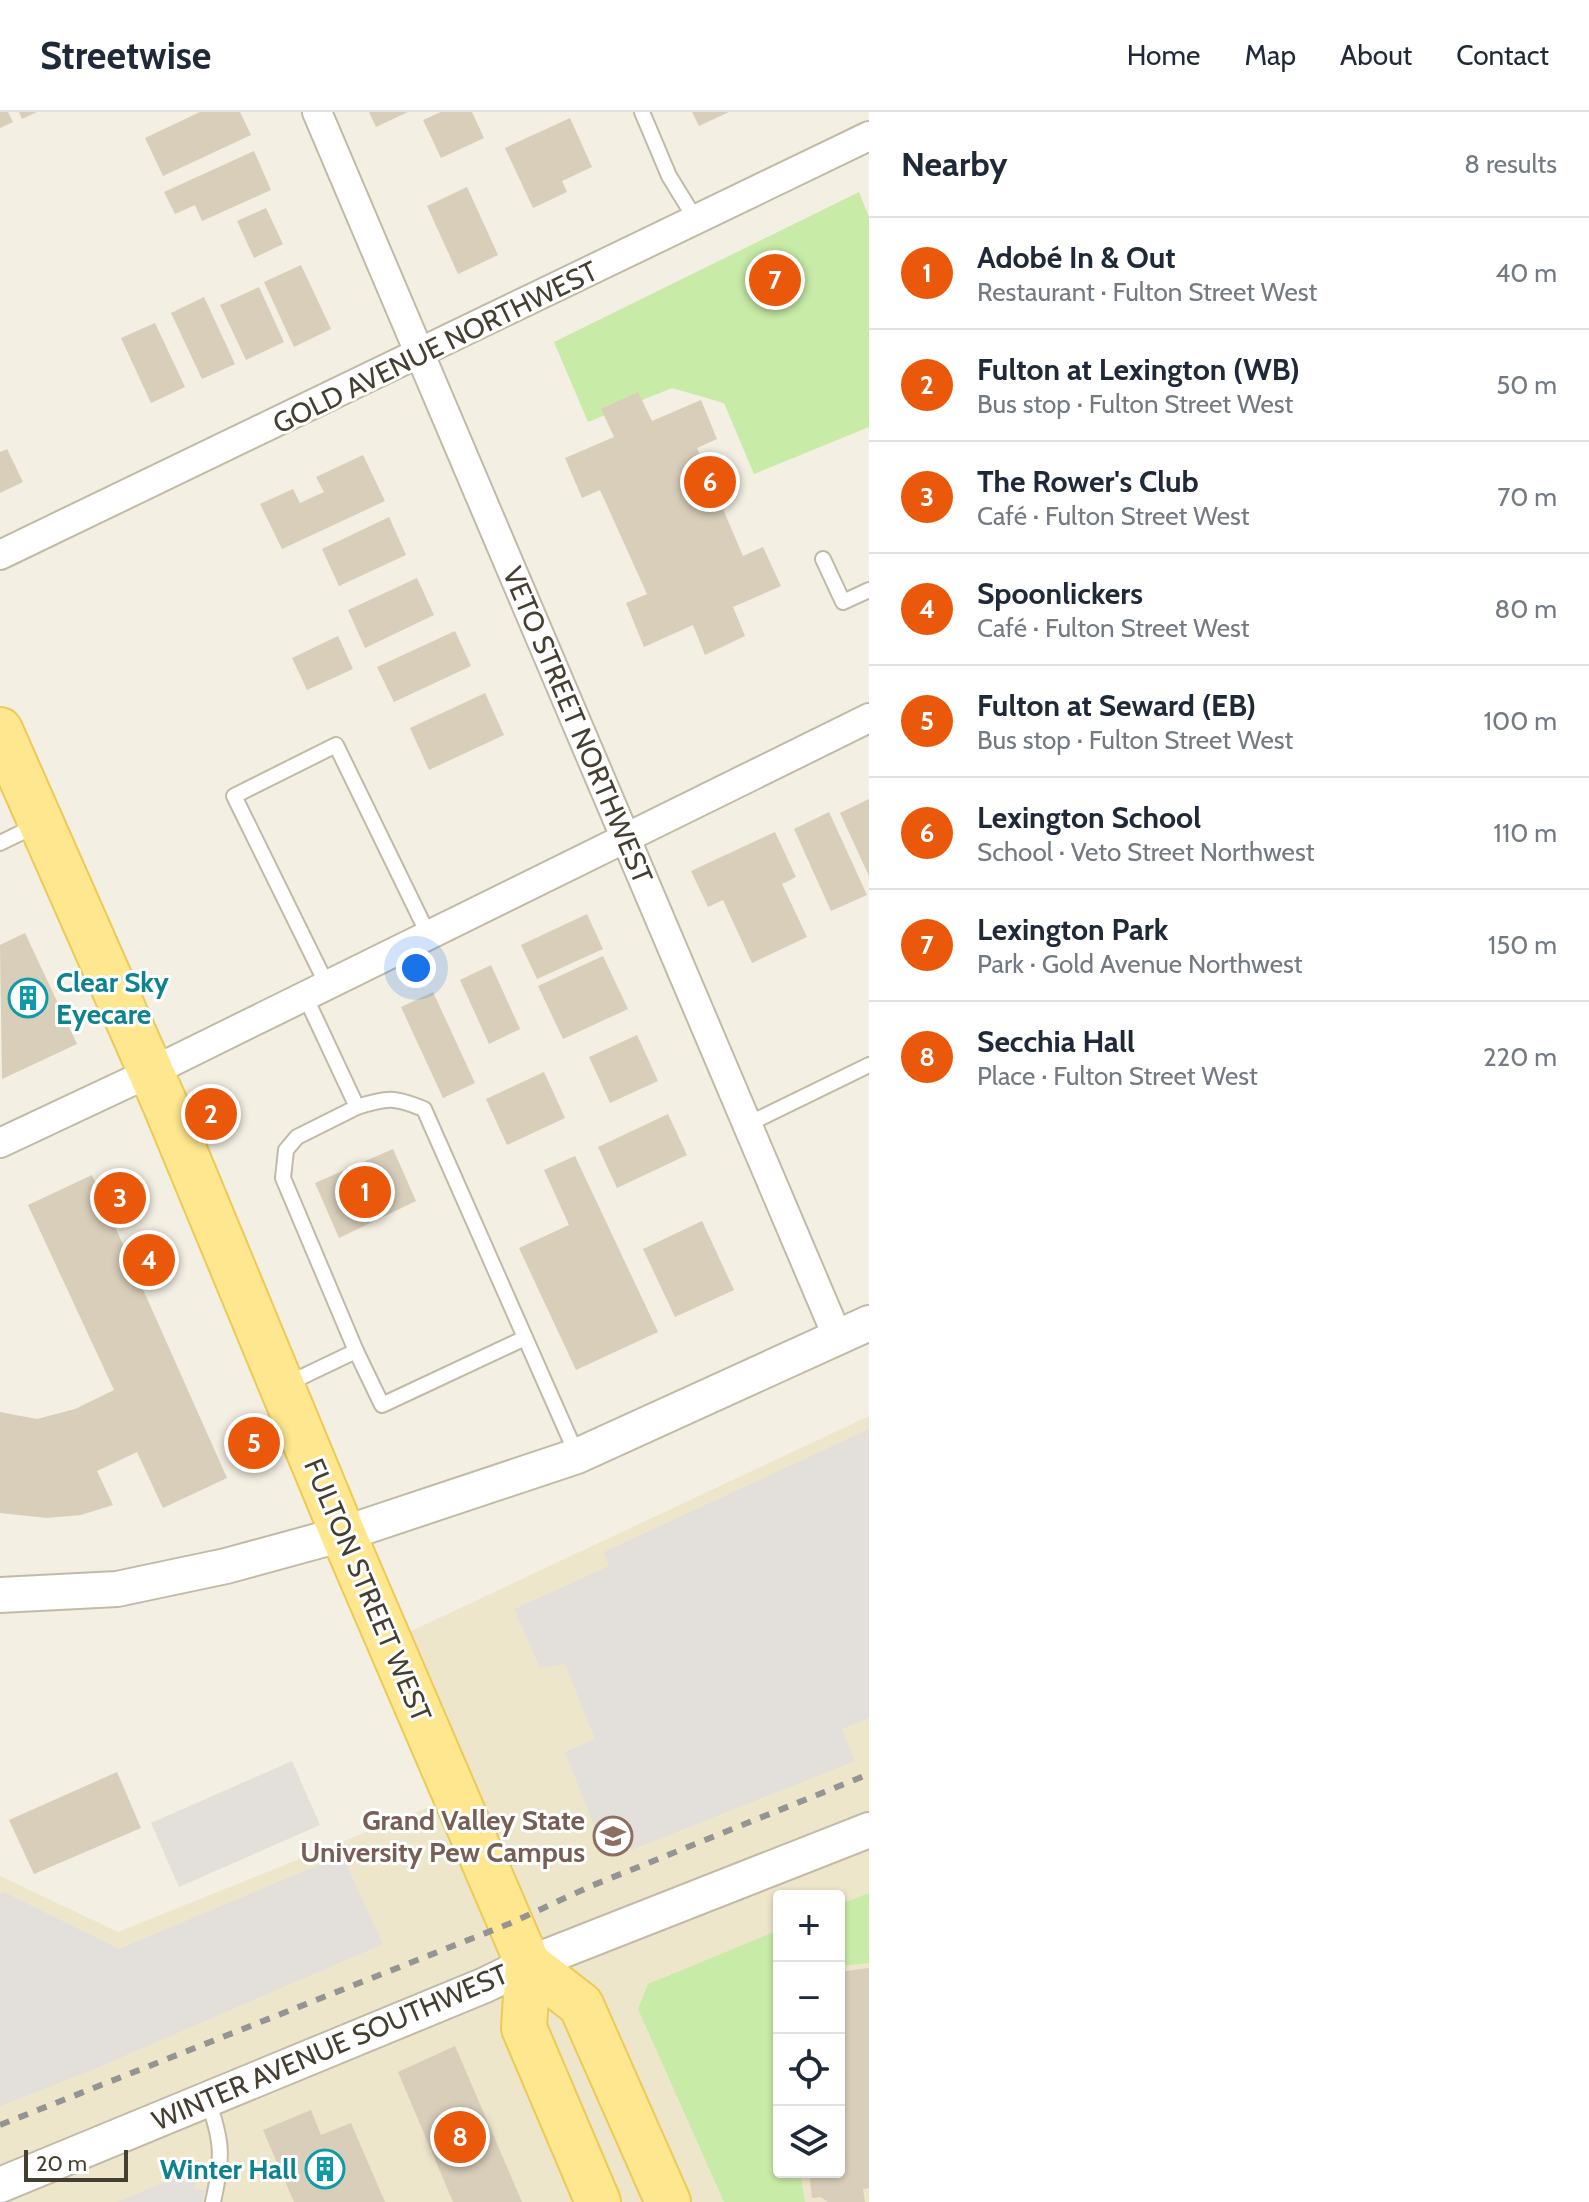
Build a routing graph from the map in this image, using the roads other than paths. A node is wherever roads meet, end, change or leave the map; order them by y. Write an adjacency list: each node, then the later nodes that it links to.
1 (317, 112): 5 (street, VETO STREET NORTHWEST)
2 (642, 112): 4 (lane)
3 (869, 136): 4 (street, GOLD AVENUE NORTHWEST)
4 (696, 220): 5 (street, GOLD AVENUE NORTHWEST)
5 (421, 354): 6 (street, GOLD AVENUE NORTHWEST); 12 (street, VETO STREET NORTHWEST)
6 (0, 555)
7 (823, 559): 8 (lane)
8 (869, 590)
9 (869, 718): 12 (street)
10 (0, 730): 11 (main road, FULTON STREET WEST)
11 (39, 824): 13 (lane); 17 (main road, FULTON STREET WEST)
12 (626, 838): 14 (street); 19 (street, VETO STREET NORTHWEST)
13 (0, 843)
14 (428, 934): 15 (street); 15 (lane)
15 (316, 991): 17 (street); 18 (lane)
16 (869, 1065): 19 (lane)
17 (149, 1073): 20 (street); 25 (main road, FULTON STREET WEST)
18 (357, 1107): 22 (lane); 24 (lane)
19 (748, 1124): 23 (street, VETO STREET NORTHWEST)
20 (0, 1143)
21 (869, 1323): 23 (street)
22 (525, 1338): 24 (lane); 26 (lane)
23 (838, 1338): 26 (street)
24 (356, 1351): 25 (lane)
25 (281, 1386): 27 (main road, FULTON STREET WEST)
26 (577, 1456): 27 (street)
27 (343, 1534): 28 (street); 30 (main road, FULTON STREET WEST)
28 (0, 1595)
29 (869, 1830): 30 (street, WINTER AVENUE SOUTHWEST)
30 (528, 1964): 31 (street, WINTER AVENUE SOUTHWEST); 34 (main road, FULTON STREET WEST); 35 (main road, FULTON STREET WEST)
31 (207, 2098): 32 (street, WINTER AVENUE SOUTHWEST); 33 (lane)
32 (0, 2185)
33 (213, 2202)
34 (598, 2202)
35 (668, 2202)

